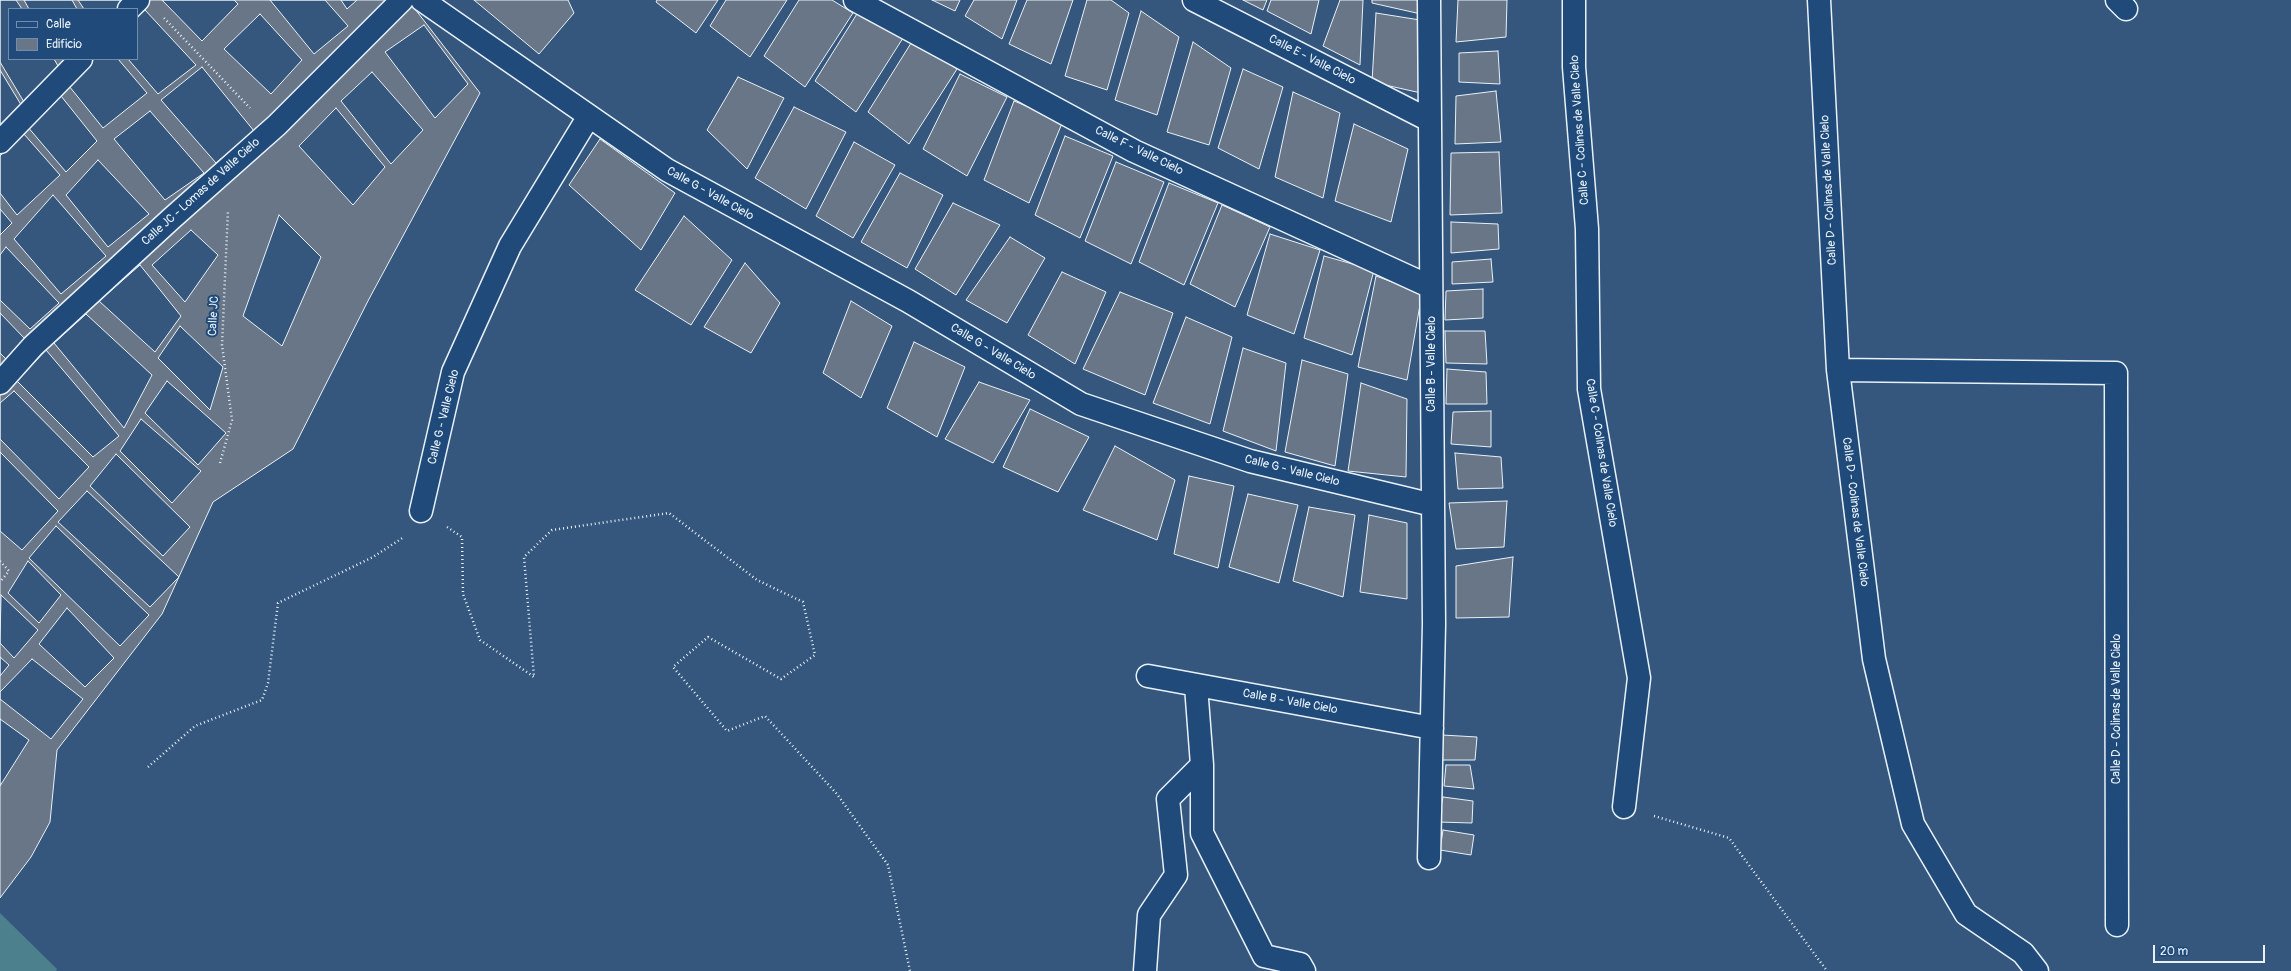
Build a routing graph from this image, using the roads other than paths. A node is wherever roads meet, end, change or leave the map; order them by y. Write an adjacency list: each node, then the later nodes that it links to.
1 (138, 0): 9 (street)
2 (402, 0): 16 (street, Calle JC - Lomas de Valle Cielo)
3 (422, 0): 11 (street, Calle G - Valle Cielo)
4 (855, 0): 14 (street, Calle F - Valle Cielo)
5 (1194, 0): 12 (street, Calle E - Valle Cielo)
6 (1429, 0): 12 (street, Calle B - Valle Cielo)
7 (1574, 0): 23 (street, Calle C - Colinas de Valle Cielo)
8 (1819, 0): 15 (street, Calle D - Colinas de Valle Cielo)
9 (131, 8)
10 (80, 60): 13 (street)
11 (589, 116): 17 (street, Calle G - Valle Cielo); 18 (street, Calle G - Valle Cielo)
12 (1429, 120): 14 (street, Calle B - Valle Cielo)
13 (0, 142)
14 (1431, 287): 17 (street, Calle B - Valle Cielo)
15 (1838, 370): 25 (street, Calle D - Colinas de Valle Cielo); 28 (street, Calle D - Colinas de Valle Cielo)
16 (2, 376)
17 (1433, 505): 21 (street, Calle B - Valle Cielo)
18 (421, 510)
19 (1148, 676): 20 (street, Calle B - Valle Cielo)
20 (1196, 686): 21 (street, Calle B - Valle Cielo); 22 (street)
21 (1432, 728): 24 (street, Calle B - Valle Cielo)
22 (1202, 766): 26 (street); 27 (street)
23 (1624, 807)
24 (1429, 858)
25 (2117, 925)
26 (1145, 971)
27 (1304, 971)
28 (2037, 971)

